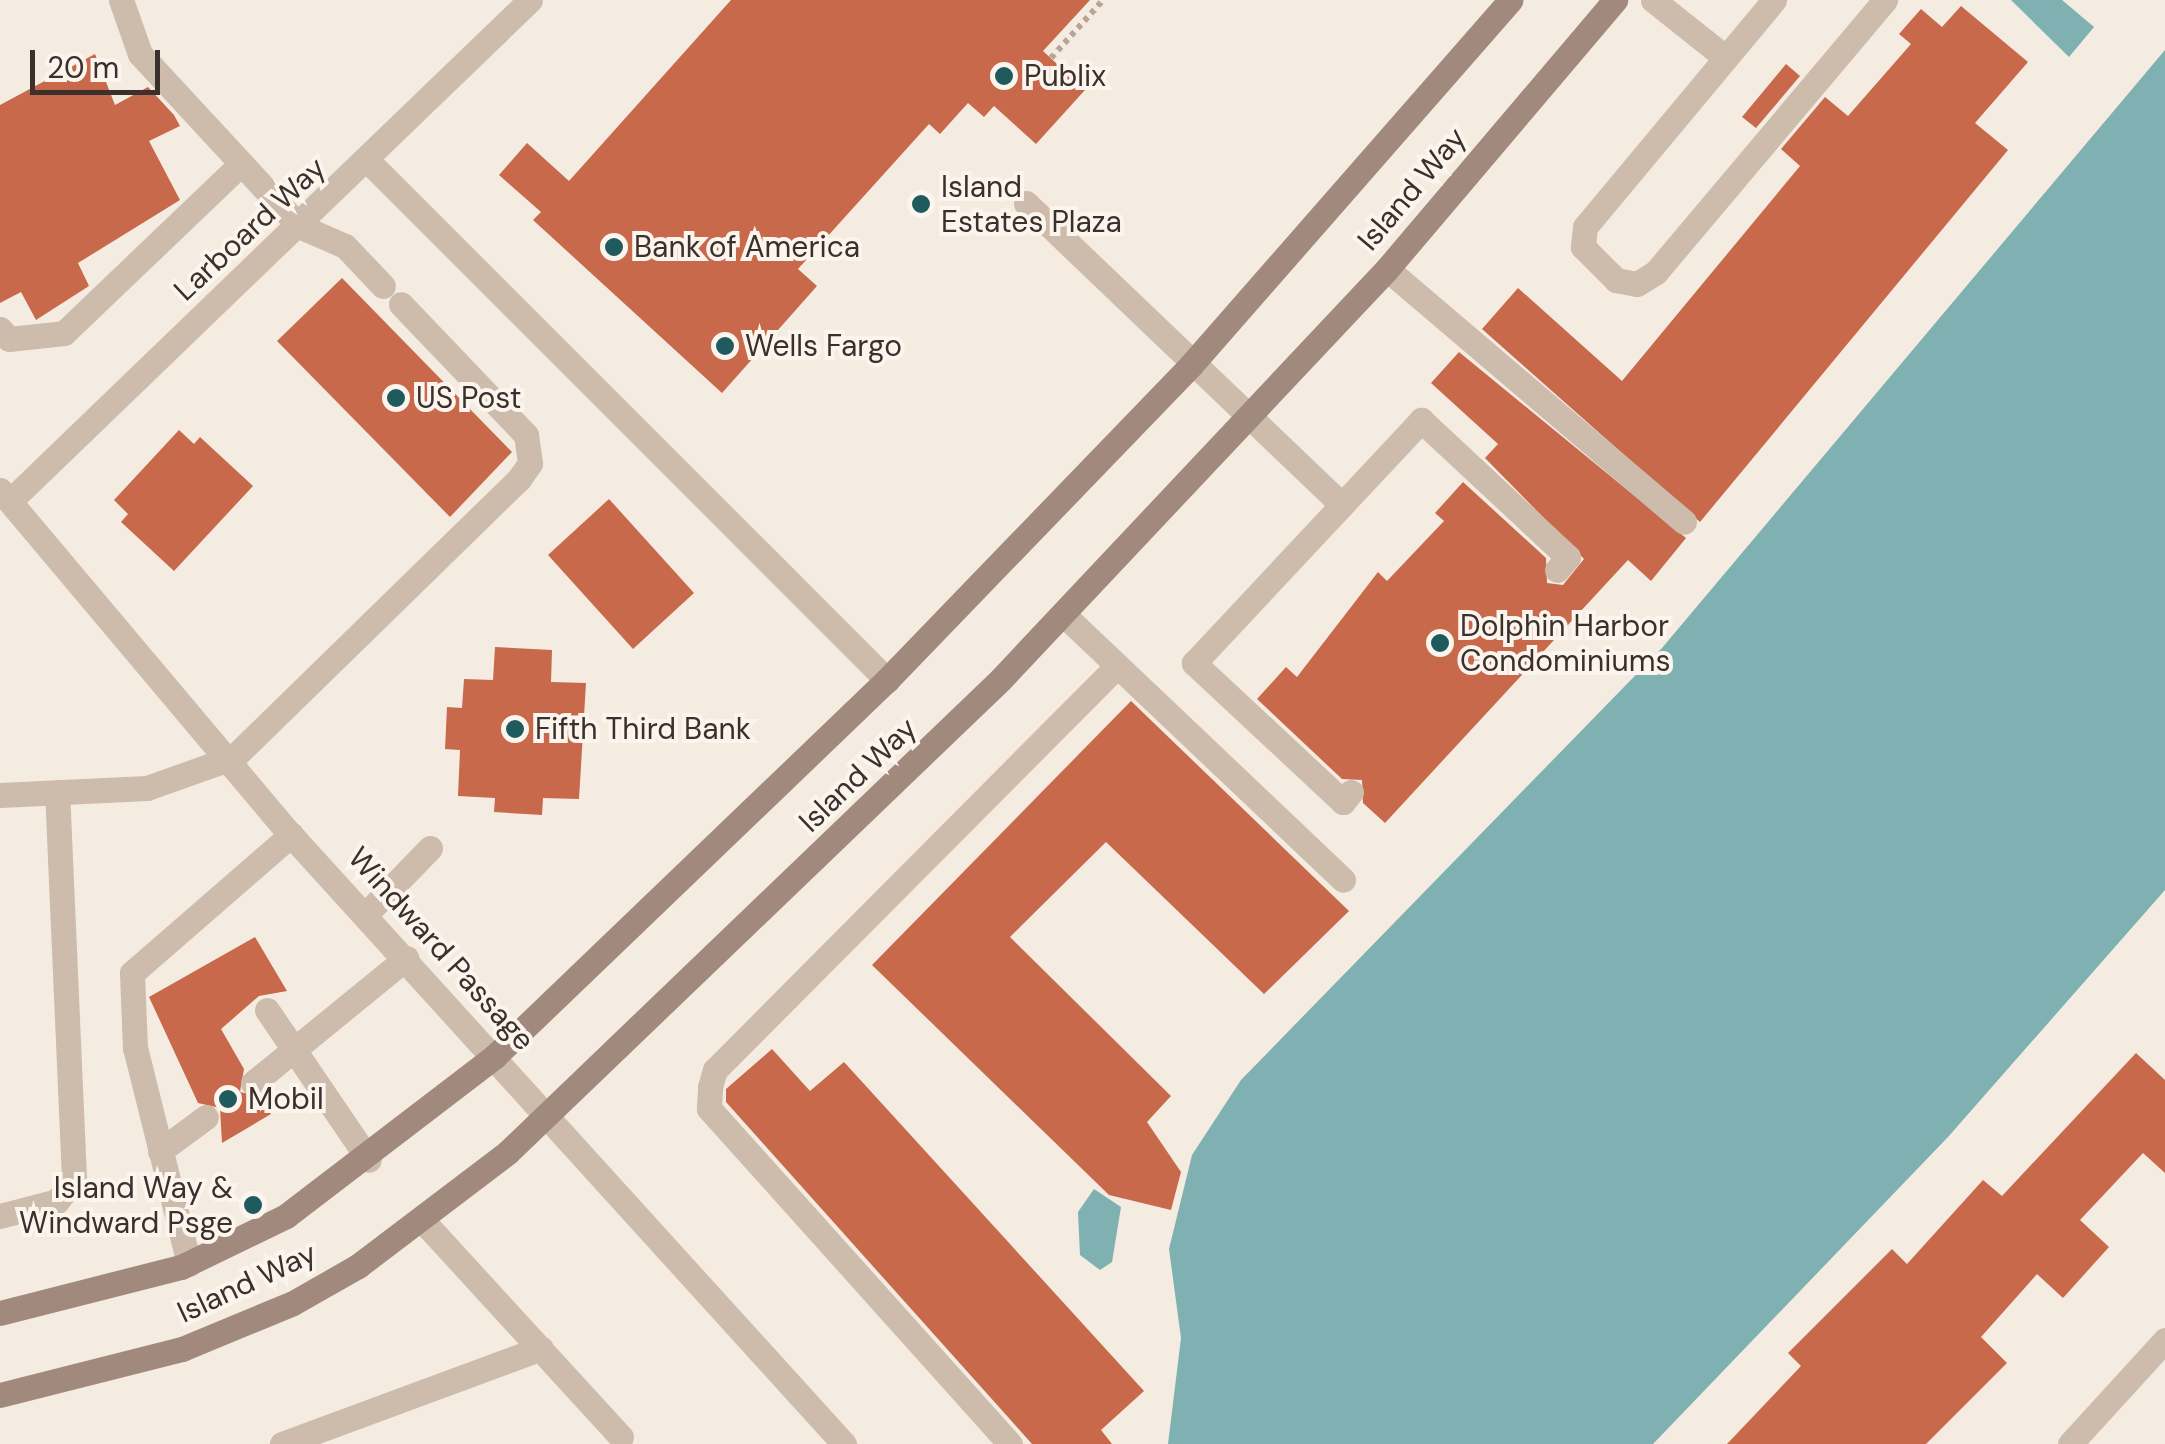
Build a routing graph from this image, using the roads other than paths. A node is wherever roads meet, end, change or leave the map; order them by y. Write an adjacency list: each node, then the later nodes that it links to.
1 (121, 0): 10 (street)
2 (530, 0): 9 (street, Larboard Way)
3 (1511, 0): 15 (street, Island Way)
4 (1615, 0): 13 (street, Island Way)
5 (1653, 0): 8 (street)
6 (1774, 0): 8 (street)
7 (1885, 0): 8 (street)
8 (1726, 58)
9 (369, 162): 12 (street, Larboard Way); 23 (street)
10 (239, 166): 12 (street); 14 (street)
11 (1026, 203): 15 (street)
12 (299, 226): 17 (street, Larboard Way); 24 (street)
13 (1387, 269): 16 (street, Island Way); 19 (street)
14 (0, 329)
15 (1192, 365): 16 (street); 23 (street, Island Way)
16 (1250, 420): 18 (street); 21 (street, Island Way)
17 (5, 495): 24 (street, Windward Passage)
18 (1342, 506): 20 (street); 26 (street)
19 (1684, 522)
20 (1557, 570)
21 (1063, 614): 22 (street); 37 (street, Island Way)
22 (1117, 666): 30 (street); 51 (street)
23 (888, 680): 35 (street, Island Way)
24 (234, 757): 25 (street); 28 (street, Windward Passage)
25 (58, 792): 27 (street); 41 (street)
26 (1351, 792)
27 (0, 795)
28 (291, 834): 31 (street, Windward Passage); 39 (street)
29 (430, 848): 31 (street)
30 (1344, 880)
31 (366, 914): 32 (street, Windward Passage)
32 (406, 958): 34 (street); 35 (street, Windward Passage)
33 (266, 1010): 34 (street)
34 (292, 1056): 36 (street); 40 (street)
35 (495, 1056): 37 (street, Windward Passage); 40 (street, Island Way)
36 (252, 1083)
37 (548, 1116): 42 (street, Island Way); 50 (street, Windward Passage)
38 (206, 1117): 39 (street)
39 (160, 1151): 43 (street)
40 (369, 1160): 43 (street, Island Way)
41 (0, 1216)
42 (422, 1220): 46 (street); 47 (street, Island Way)
43 (189, 1264): 44 (street, Island Way)
44 (0, 1313)
45 (2165, 1340): 52 (street)
46 (541, 1348): 48 (street); 49 (street)
47 (0, 1395)
48 (618, 1442)
49 (282, 1444)
50 (844, 1444)
51 (1010, 1444)
52 (2070, 1444)

